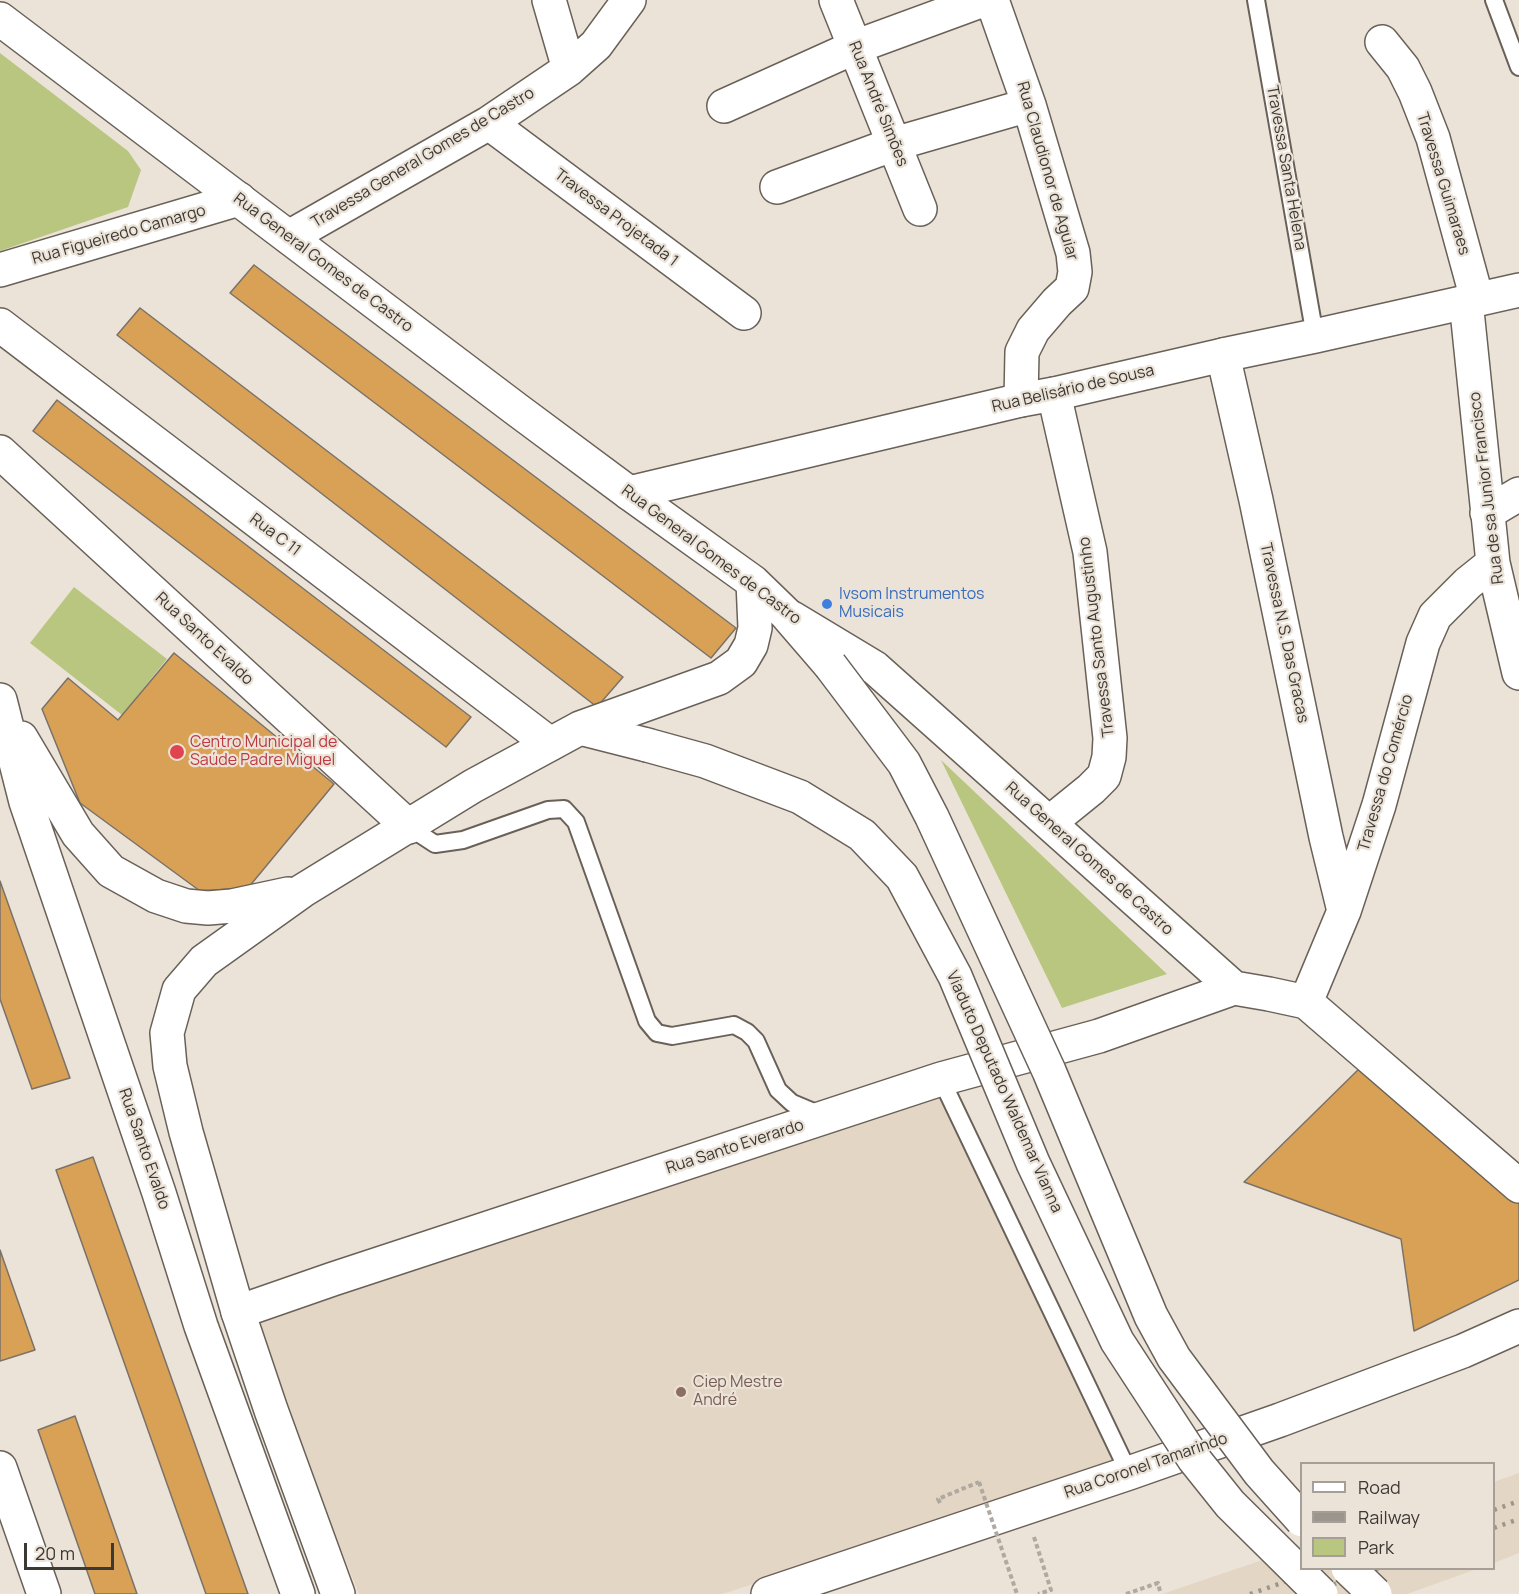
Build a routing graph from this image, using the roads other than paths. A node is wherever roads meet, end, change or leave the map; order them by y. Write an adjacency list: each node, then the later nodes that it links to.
1 (549, 0): 12 (street)
2 (629, 0): 12 (street, Travessa General Gomes de Castro)
3 (836, 0): 10 (street, Rua André Simões)
4 (983, 0): 10 (street)
5 (992, 0): 13 (street, Rua Claudionor de Aguiar)
6 (1256, 0): 26 (lane, Travessa Santa Helena)
7 (1494, 0): 11 (lane)
8 (0, 19): 18 (street, Rua General Gomes de Castro)
9 (1382, 42): 23 (street, Travessa Guimaraes)
10 (855, 47): 14 (street); 16 (street, Rua André Simões)
11 (1519, 67)
12 (569, 69): 15 (street, Travessa General Gomes de Castro)
13 (1029, 105): 16 (street); 29 (street, Rua Claudionor de Aguiar)
14 (724, 106)
15 (489, 123): 20 (street, Travessa General Gomes de Castro); 24 (street, Travessa Projetada 1)
16 (894, 144): 17 (street); 19 (street, Rua André Simões)
17 (777, 187)
18 (239, 199): 20 (street, Rua General Gomes de Castro); 21 (street, Rua Figueiredo Camargo)
19 (920, 209)
20 (289, 237): 31 (street, Rua General Gomes de Castro)
21 (0, 270)
22 (1519, 290): 23 (street, Rua Belisário de Sousa)
23 (1472, 300): 26 (street, Rua Belisário de Sousa); 33 (street, Rua de sa Junior Francisco)
24 (744, 313)
25 (0, 325): 40 (street, Rua C 11)
26 (1316, 336): 27 (street, Rua Belisário de Sousa)
27 (1223, 355): 28 (street, Rua Belisário de Sousa); 44 (street, Travessa N.S. Das Gracas)
28 (1054, 394): 29 (street, Rua Belisário de Sousa); 41 (street, Travessa Santo Augustinho)
29 (1021, 400): 31 (street, Rua Belisário de Sousa)
30 (0, 452): 42 (street, Rua Santo Evaldo)
31 (629, 493): 35 (street, Rua General Gomes de Castro)
32 (1519, 494): 33 (street)
33 (1487, 513): 34 (street, Rua de sa Junior Francisco)
34 (1493, 563): 37 (street, Rua de sa Junior Francisco); 44 (street, Travessa do Comércio)
35 (753, 582): 36 (street, Rua General Gomes de Castro); 39 (street, Rua Santo Evaldo)
36 (786, 614): 41 (street, Rua General Gomes de Castro); 54 (street, bridge)
37 (1519, 673)
38 (0, 700): 43 (street, Rua Santo Evaldo); 57 (street, Rua Santo Evaldo)
39 (580, 728): 40 (street, Rua Santo Evaldo); 60 (street, Viaduto Deputado Waldemar Vianna, bridge)
40 (550, 744): 42 (street, Rua Santo Evaldo)
41 (1049, 823): 45 (street, Rua General Gomes de Castro)
42 (409, 827): 43 (street, Rua Santo Evaldo); 48 (lane)
43 (302, 891): 50 (street, Rua Santo Evaldo)
44 (1344, 911): 46 (street, Travessa do Comércio)
45 (1234, 988): 46 (street); 47 (street, Rua Santo Everardo)
46 (1306, 1002): 49 (street)
47 (941, 1079): 48 (street, Rua Santo Everardo); 53 (lane)
48 (826, 1117): 50 (street, Rua Santo Everardo)
49 (1519, 1186)
50 (238, 1312): 58 (street, Rua Santo Evaldo)
51 (1519, 1326): 53 (street, Rua Coronel Tamarindo)
52 (0, 1468): 56 (street)
53 (1129, 1473): 59 (street, Rua Coronel Tamarindo)
54 (1300, 1518)
55 (1349, 1570): 61 (street, bridge)
56 (44, 1594)
57 (298, 1594)
58 (338, 1594)
59 (768, 1594)
60 (1321, 1594)
61 (1375, 1594)

